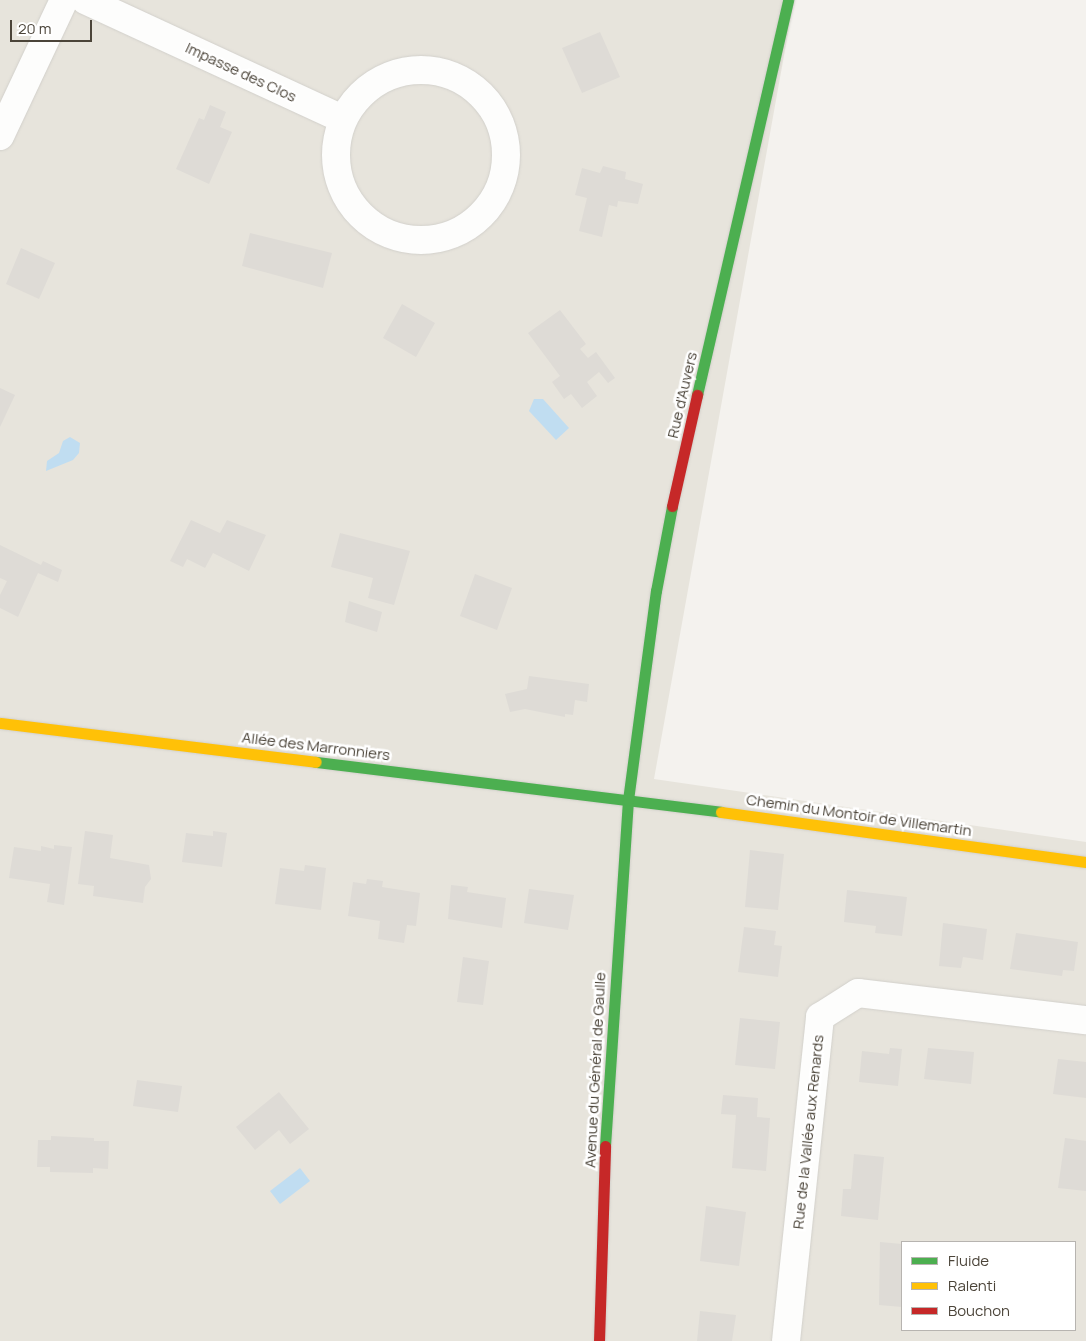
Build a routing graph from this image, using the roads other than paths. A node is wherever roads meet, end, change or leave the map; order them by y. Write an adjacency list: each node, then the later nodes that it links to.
1 (64, 0): 5 (street)
2 (85, 0): 4 (street, Impasse des Clos)
3 (788, 0): 7 (main road, Rue d'Auvers)
4 (343, 119): 4 (street)
5 (0, 136)
6 (0, 722): 7 (main road, Allée des Marronniers)
7 (628, 800): 8 (main road, Chemin du Montoir de Villemartin); 10 (main road, Avenue du Général de Gaulle)
8 (1086, 862)
9 (1086, 1020): 11 (street, Rue de la Vallée aux Renards)
10 (599, 1341)
11 (786, 1341)

